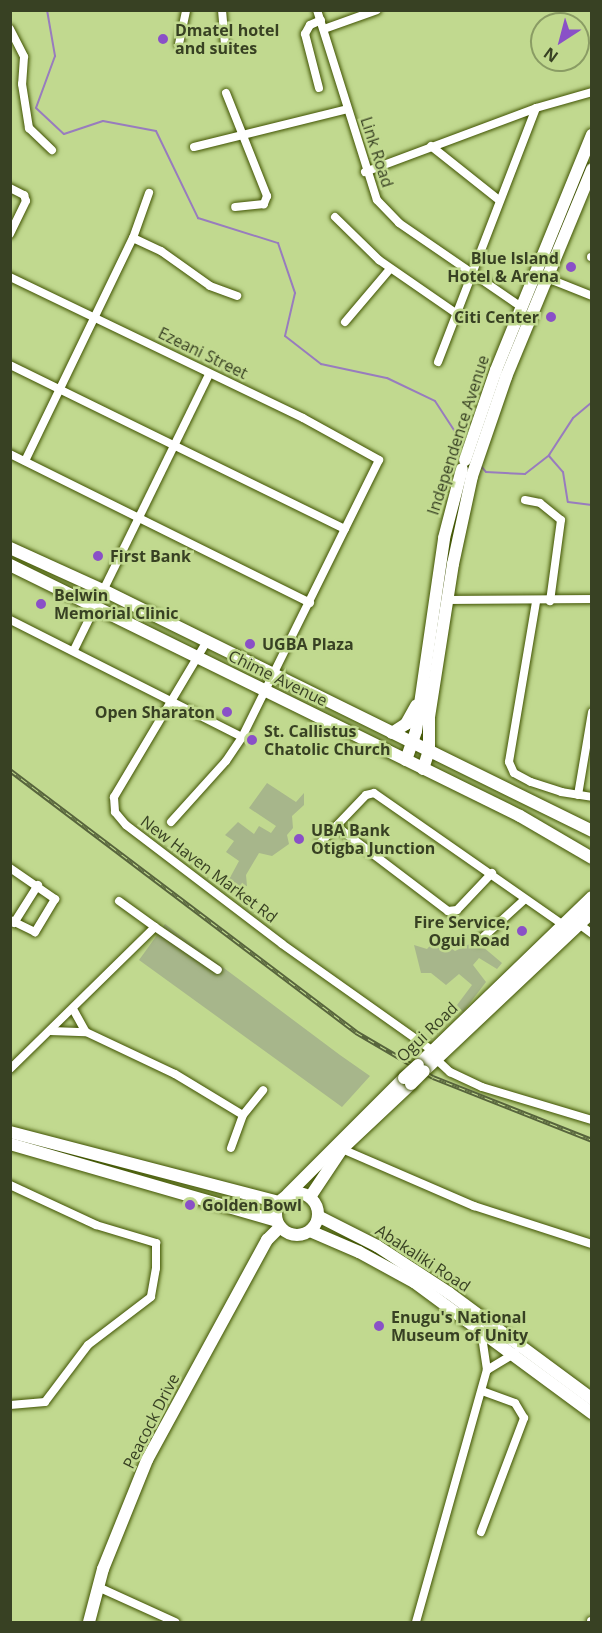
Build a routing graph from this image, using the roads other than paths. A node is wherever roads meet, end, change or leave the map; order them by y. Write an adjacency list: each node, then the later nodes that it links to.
1 (186, 10): 7 (street)
2 (222, 10): 8 (street)
3 (317, 10): 5 (street, Link Road)
4 (377, 10): 5 (street)
5 (322, 24): 9 (street); 12 (street, Link Road)
6 (10, 29): 18 (street)
7 (179, 44)
8 (225, 44)
9 (319, 88)
10 (591, 92): 13 (street)
11 (226, 93): 14 (street)
12 (347, 108): 14 (street); 20 (street, Link Road)
13 (536, 108): 16 (street); 23 (street)
14 (244, 135): 17 (street); 24 (street)
15 (591, 135): 34 (main road, Independence Avenue)
16 (432, 146): 20 (street); 23 (street)
17 (194, 147)
18 (52, 150)
19 (591, 169): 31 (main road, Independence Avenue)
20 (365, 172): 29 (street, Link Road)
21 (10, 188): 26 (street)
22 (149, 193): 27 (street)
23 (499, 200): 29 (street)
24 (235, 207)
25 (335, 217): 28 (street)
26 (10, 234)
27 (133, 238): 32 (street); 36 (street)
28 (390, 269): 35 (street); 37 (street)
29 (471, 276): 34 (street, Link Road); 35 (street)
30 (10, 277): 36 (street, Ezeani Street)
31 (547, 278): 33 (street); 45 (main road, Independence Avenue)
32 (237, 296)
33 (591, 296)
34 (521, 307): 45 (main road, Independence Avenue)
35 (457, 314): 38 (street)
36 (95, 317): 40 (street, Ezeani Street); 41 (street)
37 (345, 322)
38 (438, 362)
39 (10, 365): 41 (street)
40 (209, 374): 42 (street); 48 (street, Ezeani Street)
41 (61, 390): 42 (street); 44 (street)
42 (174, 444): 47 (street); 48 (street)
43 (10, 454): 44 (street)
44 (25, 461): 47 (street)
45 (466, 468): 53 (main road, Independence Avenue); 64 (main road, Independence Avenue)
46 (525, 500): 54 (street)
47 (138, 516): 51 (street); 56 (street)
48 (345, 529): 56 (street)
49 (10, 548): 51 (main road, Chime Avenue)
50 (10, 565): 57 (main road, Chime Avenue)
51 (105, 591): 57 (street); 59 (main road, Chime Avenue)
52 (591, 599): 54 (street)
53 (448, 600): 55 (street); 67 (main road, Independence Avenue)
54 (550, 601): 55 (street)
55 (536, 602): 75 (street)
56 (310, 603): 62 (street)
57 (97, 607): 60 (street); 61 (main road, Chime Avenue)
58 (10, 620): 60 (street)
59 (207, 641): 61 (street, New Haven Market Rd); 62 (main road, Chime Avenue)
60 (74, 650): 65 (street)
61 (200, 657): 63 (main road, Chime Avenue); 65 (street, New Haven Market Rd)
62 (274, 674): 63 (street); 68 (main road, Chime Avenue)
63 (267, 690): 69 (street); 72 (main road, Chime Avenue)
64 (421, 697): 68 (main road); 70 (main road, Independence Avenue)
65 (175, 702): 69 (street); 99 (street, New Haven Market Rd)
66 (591, 712): 75 (street)
67 (429, 717): 71 (main road, Independence Avenue); 74 (main road)
68 (392, 733): 70 (main road, Chime Avenue)
69 (242, 737): 77 (street)
70 (412, 742): 71 (main road, Chime Avenue); 72 (main road, Independence Avenue)
71 (429, 750): 73 (main road, Independence Avenue); 74 (main road, Chime Avenue)
72 (406, 760): 73 (main road, Chime Avenue)
73 (423, 769): 81 (main road, Chime Avenue)
74 (496, 783): 79 (main road, Chime Avenue)
75 (578, 795): 76 (street)
76 (591, 797)
77 (171, 822)
78 (336, 826): 80 (street); 83 (street); 83 (street)
79 (591, 831)
80 (320, 843)
81 (591, 858)
82 (13, 870): 84 (street); 85 (street)
83 (492, 873): 87 (street)
84 (10, 880)
85 (38, 885): 90 (street); 90 (street)
86 (591, 897): 91 (main road, Ogui Road)
87 (525, 899): 91 (street); 94 (street)
88 (119, 901): 92 (street)
89 (591, 912): 91 (main road, Ogui Road)
90 (12, 921)
91 (572, 923): 93 (street); 99 (main road, Ogui Road)
92 (155, 927): 95 (street); 96 (street)
93 (591, 934)
94 (479, 941)
95 (218, 970)
96 (73, 1009): 97 (street); 98 (street)
97 (50, 1031): 98 (street); 100 (street)
98 (86, 1032): 103 (street)
99 (435, 1055): 101 (main road, Ogui Road); 104 (street, New Haven Market Rd)
100 (10, 1069)
101 (415, 1074): 108 (main road, Ogui Road); 111 (main road, Ogui Road)
102 (263, 1090): 103 (street)
103 (243, 1115): 107 (street)
104 (591, 1120)
105 (10, 1132): 111 (main road)
106 (10, 1144): 113 (main road)
107 (231, 1148)
108 (342, 1149): 110 (main road, Ogui Road); 115 (street)
109 (10, 1185): 122 (street)
110 (310, 1197): 111 (main road); 112 (main road)
111 (283, 1198): 113 (main road)
112 (318, 1216): 114 (main road); 116 (main road, Abakaliki Road)
113 (278, 1224): 114 (main road); 125 (main road, Peacock Drive)
114 (310, 1231): 116 (main road, Abakaliki Road)
115 (591, 1244)
116 (398, 1266): 117 (main road, Abakaliki Road)
117 (484, 1324): 118 (main road, Abakaliki Road); 119 (street)
118 (518, 1350): 119 (street); 121 (main road, Abakaliki Road); 123 (main road, Abakaliki Road)
119 (487, 1370): 120 (street)
120 (482, 1391): 124 (street); 128 (street)
121 (591, 1399)
122 (10, 1405)
123 (591, 1413)
124 (481, 1532)
125 (98, 1587): 126 (main road, Peacock Drive); 127 (street)
126 (89, 1623)
127 (175, 1623)
128 (416, 1623)

